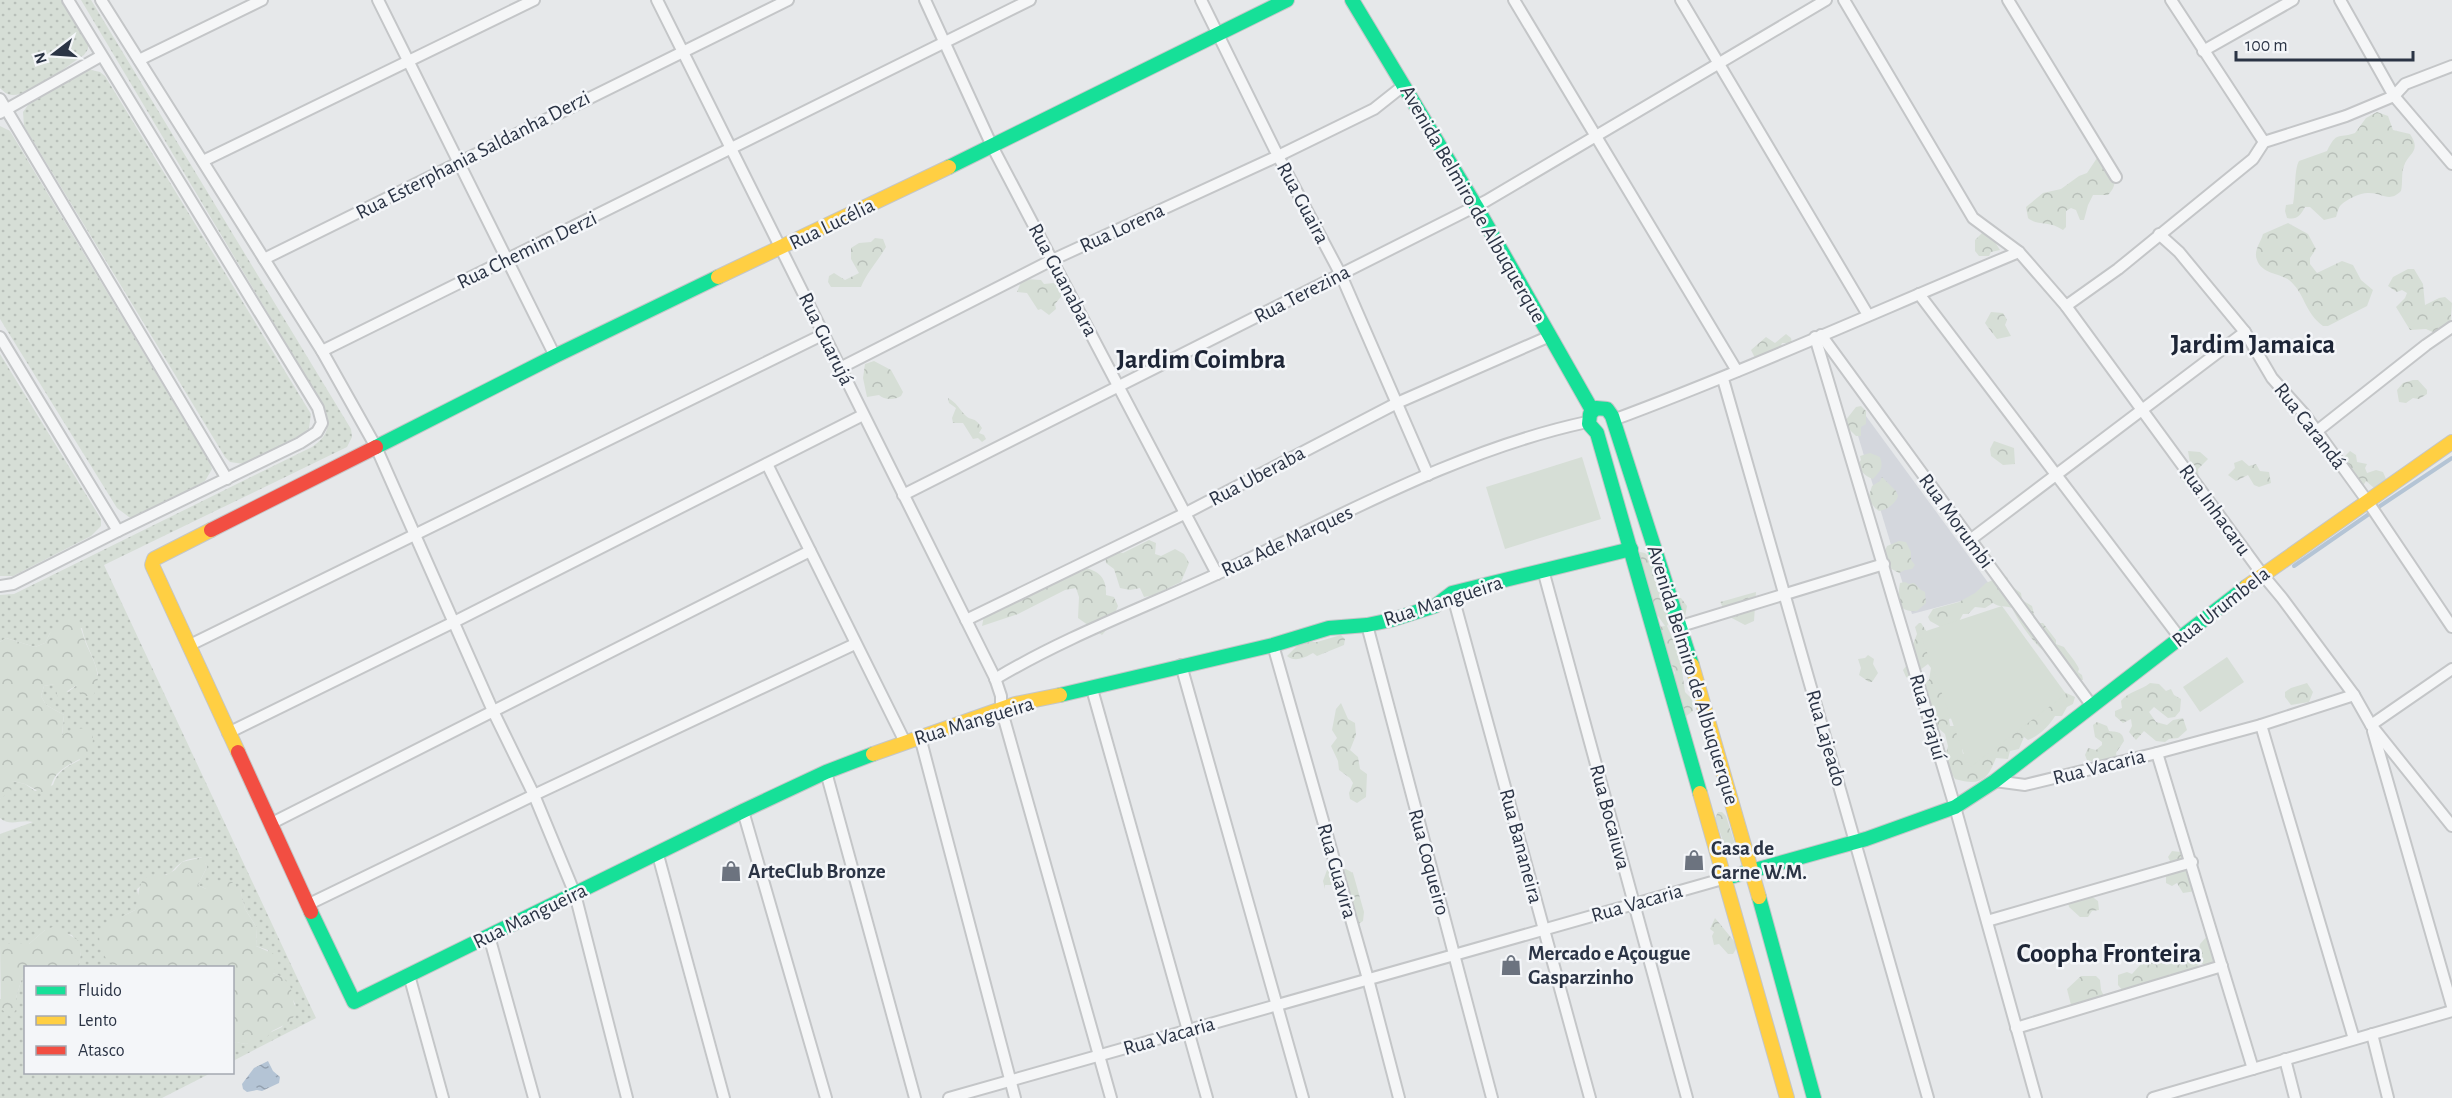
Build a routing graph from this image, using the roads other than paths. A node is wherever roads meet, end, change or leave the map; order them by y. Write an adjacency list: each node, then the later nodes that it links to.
1 (68, 0): 25 (street)
2 (101, 0): 26 (street)
3 (262, 0): 26 (street)
4 (378, 0): 27 (street)
5 (534, 0): 27 (street)
6 (657, 0): 23 (street, Rua Guarujá)
7 (788, 0): 23 (street, Rua Esterphania Saldanha Derzi)
8 (925, 0): 22 (street, Rua Guanabara)
9 (1030, 0): 22 (street, Rua Chemim Derzi)
10 (1201, 0): 21 (street, Rua Guaira)
11 (1287, 0): 21 (street, Rua Lucélia)
12 (1352, 0): 30 (street, Avenida Belmiro de Albuquerque)
13 (1514, 0): 34 (street)
14 (1681, 0): 28 (street)
15 (1826, 0): 28 (street, Rua Terezina)
16 (1844, 0): 46 (street, Rua Inhacaru)
17 (2008, 0): 42 (street)
18 (2172, 0): 24 (street)
19 (2293, 0): 24 (street)
20 (2340, 0): 31 (street)
21 (1218, 35): 36 (street, Rua Lucélia); 38 (street, Rua Guaira)
22 (944, 43): 36 (street, Rua Guanabara); 37 (street, Rua Chemim Derzi)
23 (682, 51): 37 (street, Rua Guarujá); 40 (street, Rua Esterphania Saldanha Derzi)
24 (2203, 51): 35 (street)
25 (101, 56): 33 (street); 78 (street)
26 (139, 60): 39 (street)
27 (408, 60): 39 (street); 40 (street)
28 (1719, 64): 34 (street, Rua Terezina); 53 (street)
29 (2452, 66): 31 (street)
30 (1403, 86): 38 (street, Rua Lorena); 43 (street, Avenida Belmiro de Albuquerque)
31 (2394, 96): 35 (street); 41 (street)
32 (0, 99): 33 (street)
33 (3, 112): 78 (street)
34 (1596, 136): 43 (street, Rua Terezina); 63 (street)
35 (2264, 142): 44 (street)
36 (992, 146): 45 (street, Rua Lucélia); 49 (street, Rua Guanabara)
37 (731, 149): 45 (street, Rua Guarujá); 48 (street, Rua Chemim Derzi)
38 (1278, 156): 49 (street, Rua Lorena); 50 (street, Rua Guaira)
39 (203, 161): 47 (street)
40 (458, 162): 47 (street, Rua Esterphania Saldanha Derzi); 48 (street)
41 (2452, 164)
42 (2116, 177)
43 (1476, 206): 50 (street, Rua Terezina); 57 (street, Avenida Belmiro de Albuquerque)
44 (2159, 234): 52 (street); 55 (street, Rua Carandá)
45 (781, 248): 56 (street, Rua Guarujá); 61 (street, Rua Lucélia)
46 (2019, 252): 51 (street); 52 (street, Rua Inhacaru)
47 (264, 260): 60 (street)
48 (507, 260): 60 (street, Rua Chemim Derzi); 61 (street)
49 (1052, 260): 62 (street, Rua Lorena); 65 (street, Rua Guanabara)
50 (1341, 275): 65 (street, Rua Terezina); 66 (street, Rua Guaira)
51 (1919, 294): 53 (street); 76 (street)
52 (2066, 306): 67 (street, Rua Inhacaru)
53 (1868, 315): 58 (street)
54 (2452, 327): 71 (street)
55 (2245, 332): 67 (street); 71 (street, Rua Carandá)
56 (824, 334): 62 (street, Rua Guarujá); 83 (street)
57 (1550, 336): 66 (street, Rua Uberaba); 69 (street, Avenida Belmiro de Albuquerque)
58 (1818, 336): 63 (street); 84 (street, Rua Morumbi); 87 (street, Rua Pirajuí)
59 (0, 337): 82 (street)
60 (322, 351): 74 (street)
61 (555, 357): 74 (street, Rua Lucélia)
62 (840, 368): 68 (street, Rua Guarujá)
63 (1737, 371): 64 (street)
64 (1723, 379): 70 (street); 93 (street, Rua Lajeado)
65 (1119, 387): 79 (street, Rua Terezina); 81 (street, Rua Guanabara)
66 (1397, 403): 77 (street, Rua Guaira); 81 (street, Rua Uberaba)
67 (2143, 410): 76 (street); 90 (street, Rua Inhacaru)
68 (863, 415): 75 (street); 79 (street, Rua Guarujá)
69 (1590, 416): 70 (street); 72 (street, Avenida Belmiro de Albuquerque); 77 (street, Rua Ade Marques)
70 (1613, 420): 72 (street); 97 (street, Avenida Belmiro de Albuquerque)
71 (2317, 431): 80 (street, Rua Carandá)
72 (1597, 433): 85 (street, Avenida Belmiro de Albuquerque)
73 (2452, 442): 80 (street, Rua Urumbela)
74 (376, 447): 83 (street); 101 (street, Rua Lucélia)
75 (766, 464): 86 (street); 95 (street)
76 (2057, 474): 84 (street); 99 (street)
77 (1428, 475): 89 (street, Rua Ade Marques)
78 (227, 479): 82 (street)
79 (903, 495): 94 (street, Rua Guarujá)
80 (2368, 502): 90 (street, Rua Urumbela); 98 (street, Rua Carandá)
81 (1186, 513): 89 (street, Rua Guanabara); 94 (street, Rua Uberaba)
82 (118, 531): 91 (street)
83 (415, 534): 95 (street); 101 (street)
84 (1970, 540): 108 (street, Rua Morumbi)
85 (1630, 549): 88 (street, Rua Mangueira); 128 (street, Avenida Belmiro de Albuquerque)
86 (810, 551): 100 (street); 110 (street)
87 (1884, 564): 93 (street); 120 (street, Rua Pirajuí)
88 (1543, 570): 92 (street, Rua Mangueira); 130 (street, Rua Bocaiuva)
89 (1217, 574): 105 (street, Rua Ade Marques)
90 (2262, 574): 99 (street, Rua Urumbela); 107 (street, Rua Inhacaru)
91 (0, 586)
92 (1452, 594): 96 (street, Rua Mangueira); 133 (street, Rua Bananeira)
93 (1784, 594): 97 (street); 124 (street, Rua Lajeado)
94 (966, 620): 105 (street, Rua Guarujá)
95 (454, 622): 110 (street); 113 (street)
96 (1367, 625): 102 (street, Rua Mangueira); 135 (street, Rua Coqueiro)
97 (1681, 626): 127 (street, Avenida Belmiro de Albuquerque)
98 (2452, 627)
99 (2180, 638): 108 (street, Rua Urumbela)
100 (855, 644): 115 (street); 119 (street)
101 (190, 645): 113 (street)
102 (1273, 645): 103 (street, Rua Mangueira); 138 (street, Rua Guavira)
103 (1181, 665): 106 (street, Rua Mangueira); 139 (street)
104 (2451, 671): 112 (street)
105 (995, 679): 109 (street, Rua Guarujá)
106 (1092, 689): 109 (street, Rua Mangueira); 142 (street)
107 (2354, 695): 111 (street, Rua Vacaria); 112 (street, Rua Inhacaru)
108 (2092, 706): 118 (street, Rua Urumbela)
109 (1001, 708): 114 (street, Rua Mangueira); 145 (street, Rua Guarujá)
110 (493, 711): 119 (street); 122 (street)
111 (2261, 725): 116 (street, Rua Vacaria); 144 (street)
112 (2371, 725): 123 (street, Rua Inhacaru); 140 (street)
113 (228, 733): 122 (street)
114 (920, 736): 115 (street, Rua Mangueira); 148 (street)
115 (905, 742): 117 (street, Rua Mangueira)
116 (2157, 753): 118 (street, Rua Vacaria); 126 (street)
117 (826, 772): 121 (street, Rua Mangueira); 155 (street)
118 (1995, 781): 120 (street, Rua Vacaria)
119 (534, 795): 129 (street); 131 (street)
120 (1955, 807): 124 (street, Rua Vacaria); 132 (street, Rua Pirajuí)
121 (743, 811): 125 (street, Rua Mangueira); 154 (street)
122 (272, 823): 131 (street)
123 (2452, 826)
124 (1855, 842): 127 (street, Rua Vacaria); 167 (street, Rua Lajeado)
125 (658, 855): 129 (street, Rua Mangueira); 153 (street)
126 (2192, 862): 132 (street); 136 (street)
127 (1751, 871): 128 (street, Rua Vacaria); 166 (street, Avenida Belmiro de Albuquerque)
128 (1726, 878): 130 (street, Rua Vacaria); 165 (street, Avenida Belmiro de Albuquerque)
129 (575, 894): 134 (street, Rua Mangueira); 152 (street)
130 (1634, 904): 133 (street, Rua Vacaria); 164 (street, Rua Bocaiuva)
131 (307, 905): 137 (street, Rua Mangueira)
132 (1987, 921): 141 (street, Rua Pirajuí)
133 (1544, 930): 135 (street, Rua Vacaria); 163 (street, Rua Bananeira)
134 (489, 936): 137 (street, Rua Mangueira); 151 (street)
135 (1454, 955): 138 (street, Rua Vacaria); 162 (street, Rua Coqueiro)
136 (2222, 966): 141 (street); 147 (street)
137 (409, 975): 150 (street)
138 (1368, 979): 139 (street, Rua Vacaria); 161 (street, Rua Guavira)
139 (1278, 1005): 142 (street, Rua Vacaria); 160 (street)
140 (2452, 1008): 143 (street)
141 (2016, 1028): 168 (street, Rua Pirajuí)
142 (1189, 1031): 145 (street, Rua Vacaria); 159 (street)
143 (2372, 1034): 144 (street); 172 (street)
144 (2354, 1040): 146 (street)
145 (1100, 1056): 148 (street, Rua Vacaria); 158 (street, Rua Guarujá)
146 (2285, 1059): 147 (street); 171 (street)
147 (2253, 1069): 149 (street)
148 (1010, 1081): 156 (street, Rua Vacaria); 157 (street)
149 (2195, 1086): 169 (street); 170 (street)
150 (443, 1098)
151 (534, 1098)
152 (627, 1098)
153 (724, 1098)
154 (826, 1098)
155 (915, 1098)
156 (949, 1098)
157 (1015, 1098)
158 (1111, 1098)
159 (1207, 1098)
160 (1303, 1098)
161 (1399, 1098)
162 (1492, 1098)
163 (1590, 1098)
164 (1687, 1098)
165 (1787, 1098)
166 (1814, 1098)
167 (1928, 1098)
168 (2036, 1098)
169 (2153, 1098)
170 (2198, 1098)
171 (2295, 1098)
172 (2388, 1098)

